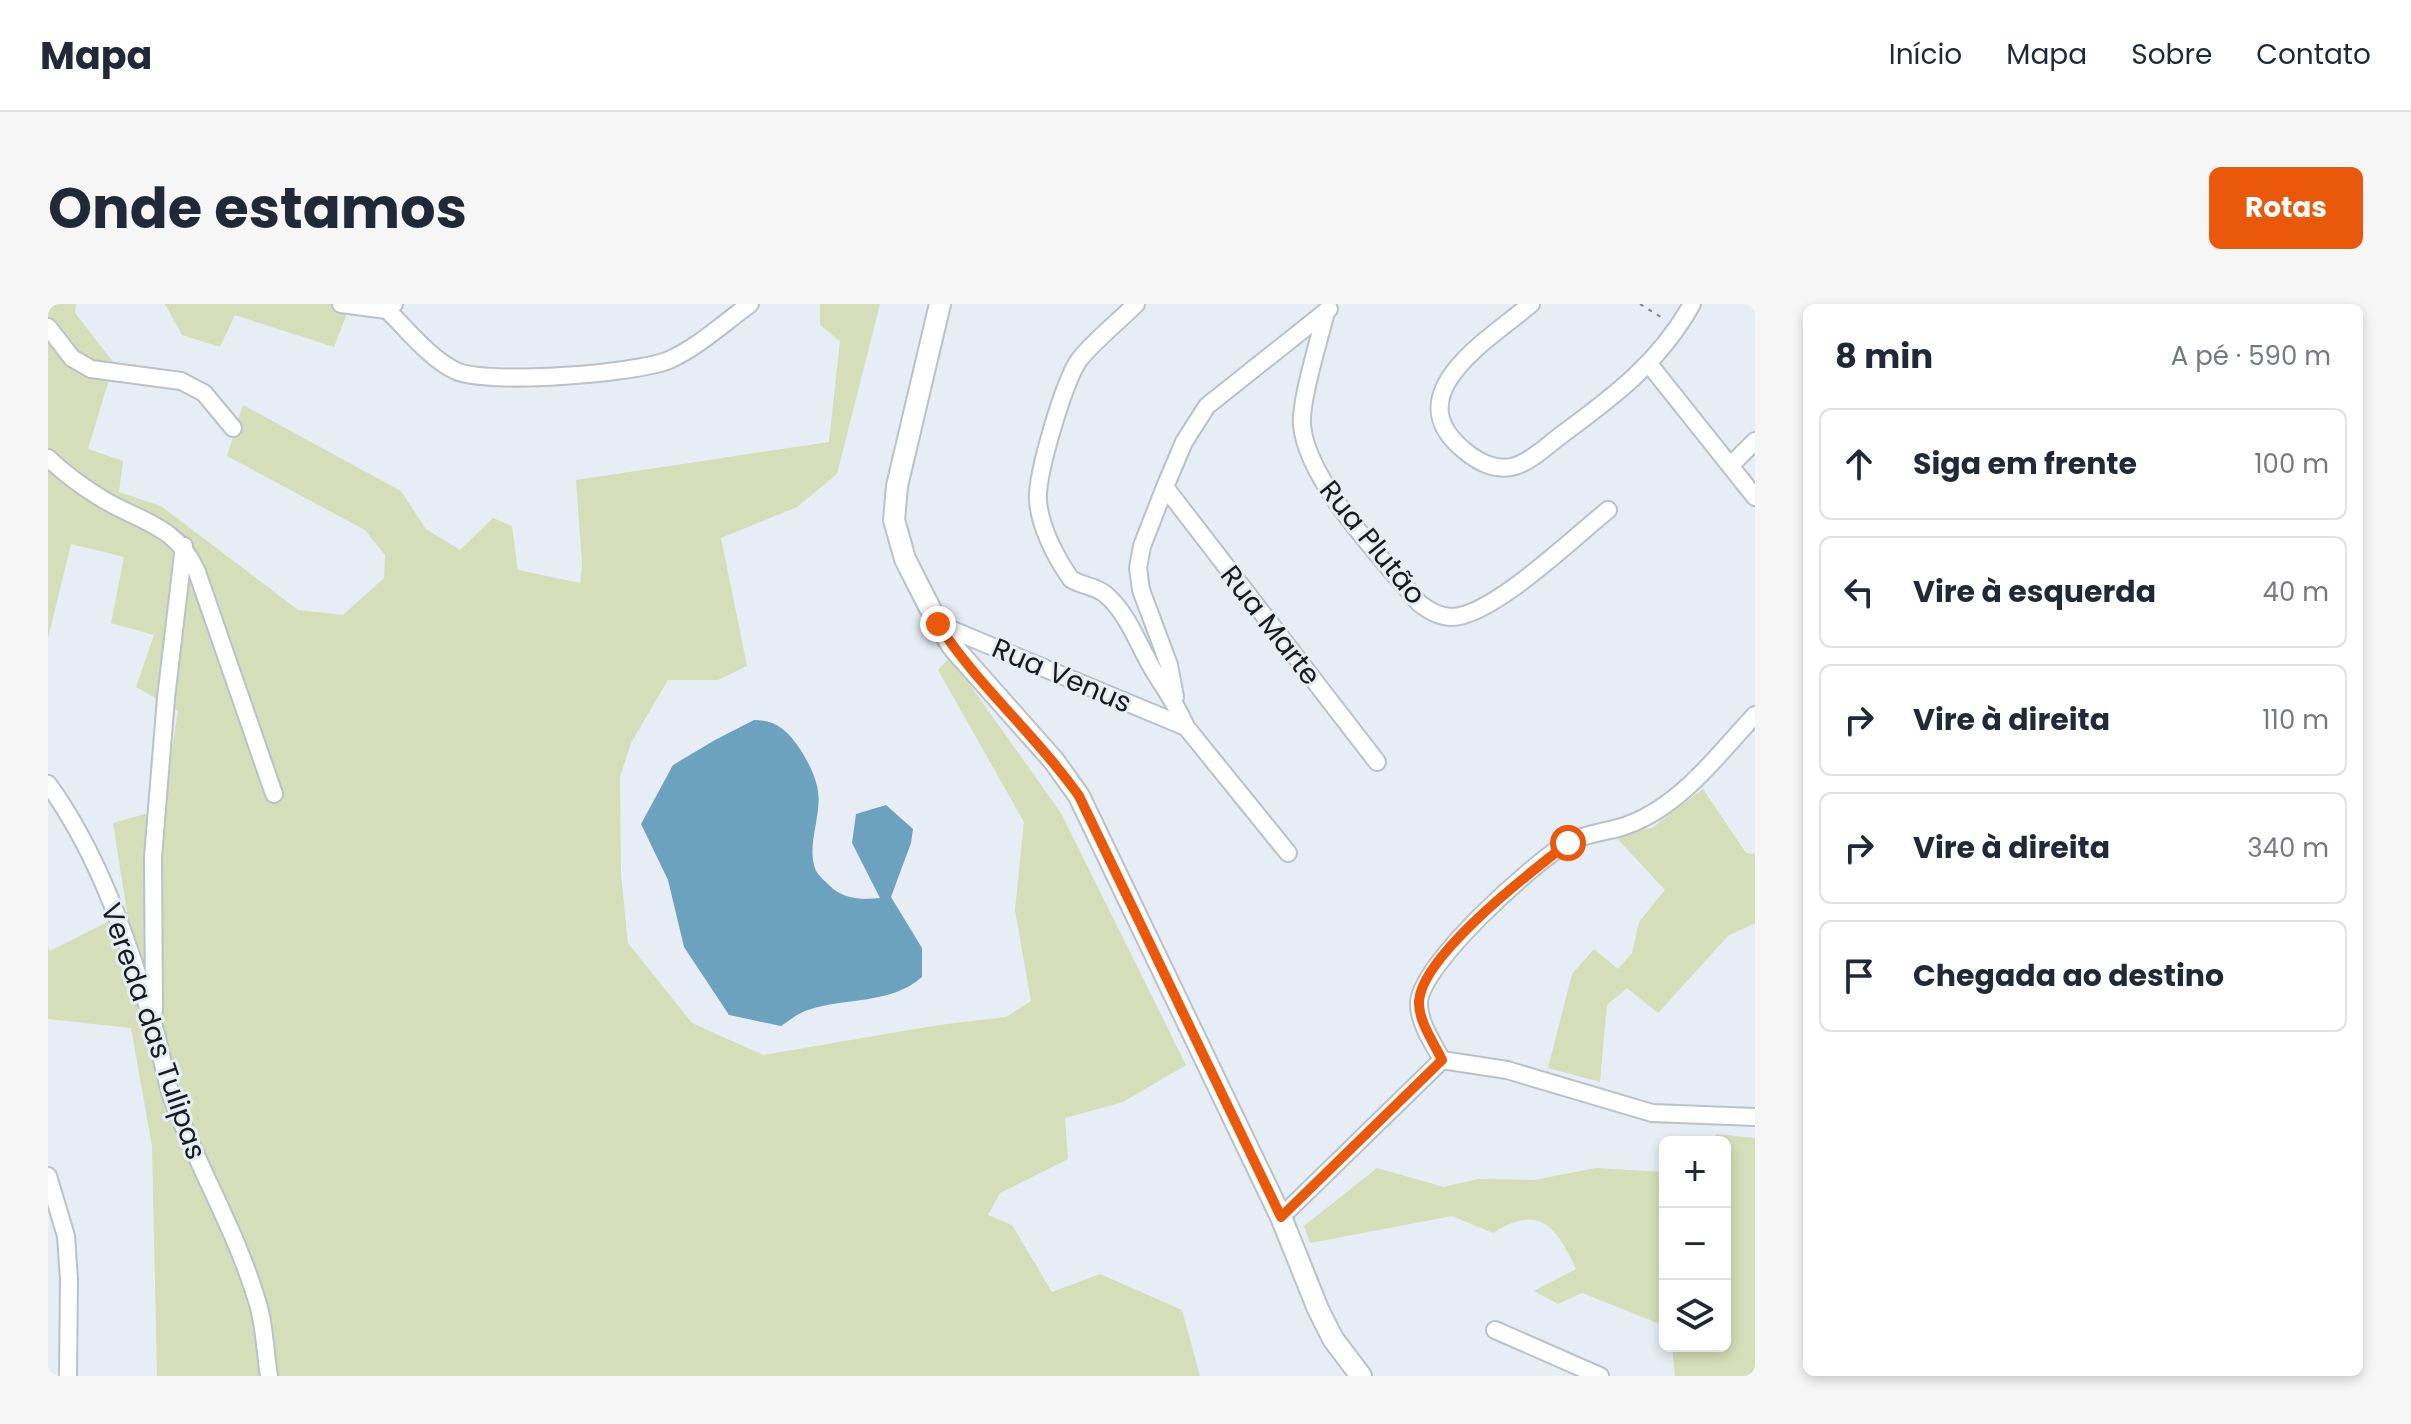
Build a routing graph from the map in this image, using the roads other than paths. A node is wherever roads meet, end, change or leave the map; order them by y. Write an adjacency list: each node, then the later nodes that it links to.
1 (341, 304): 7 (street)
2 (750, 304): 7 (street)
3 (940, 304): 19 (main road)
4 (1136, 304): 20 (street)
5 (1531, 304): 10 (street)
6 (1692, 304): 10 (street)
7 (390, 307)
8 (1330, 307): 15 (street); 17 (street, Rua Plutão)
9 (48, 327): 11 (street)
10 (1649, 364): 14 (street)
11 (233, 428)
12 (1755, 441): 14 (street)
13 (48, 458): 18 (street)
14 (1731, 465): 16 (street)
15 (1165, 487): 20 (street); 23 (street, Rua Marte)
16 (1755, 497)
17 (1608, 510)
18 (184, 546): 25 (street); 27 (street)
19 (938, 624): 22 (street, Rua Venus); 31 (main road)
20 (1176, 703): 22 (street)
21 (1755, 715): 28 (street)
22 (1186, 727): 26 (street)
23 (1377, 762)
24 (48, 784): 27 (street, Vereda das Tulipas)
25 (274, 794)
26 (1288, 853)
27 (155, 1029): 34 (street, Vereda das Tulipas)
28 (1442, 1060): 29 (street); 31 (street)
29 (1755, 1117)
30 (48, 1176): 33 (street)
31 (1281, 1217): 35 (main road)
32 (1495, 1330): 36 (street)
33 (68, 1376)
34 (269, 1376)
35 (1361, 1376)
36 (1600, 1376)

